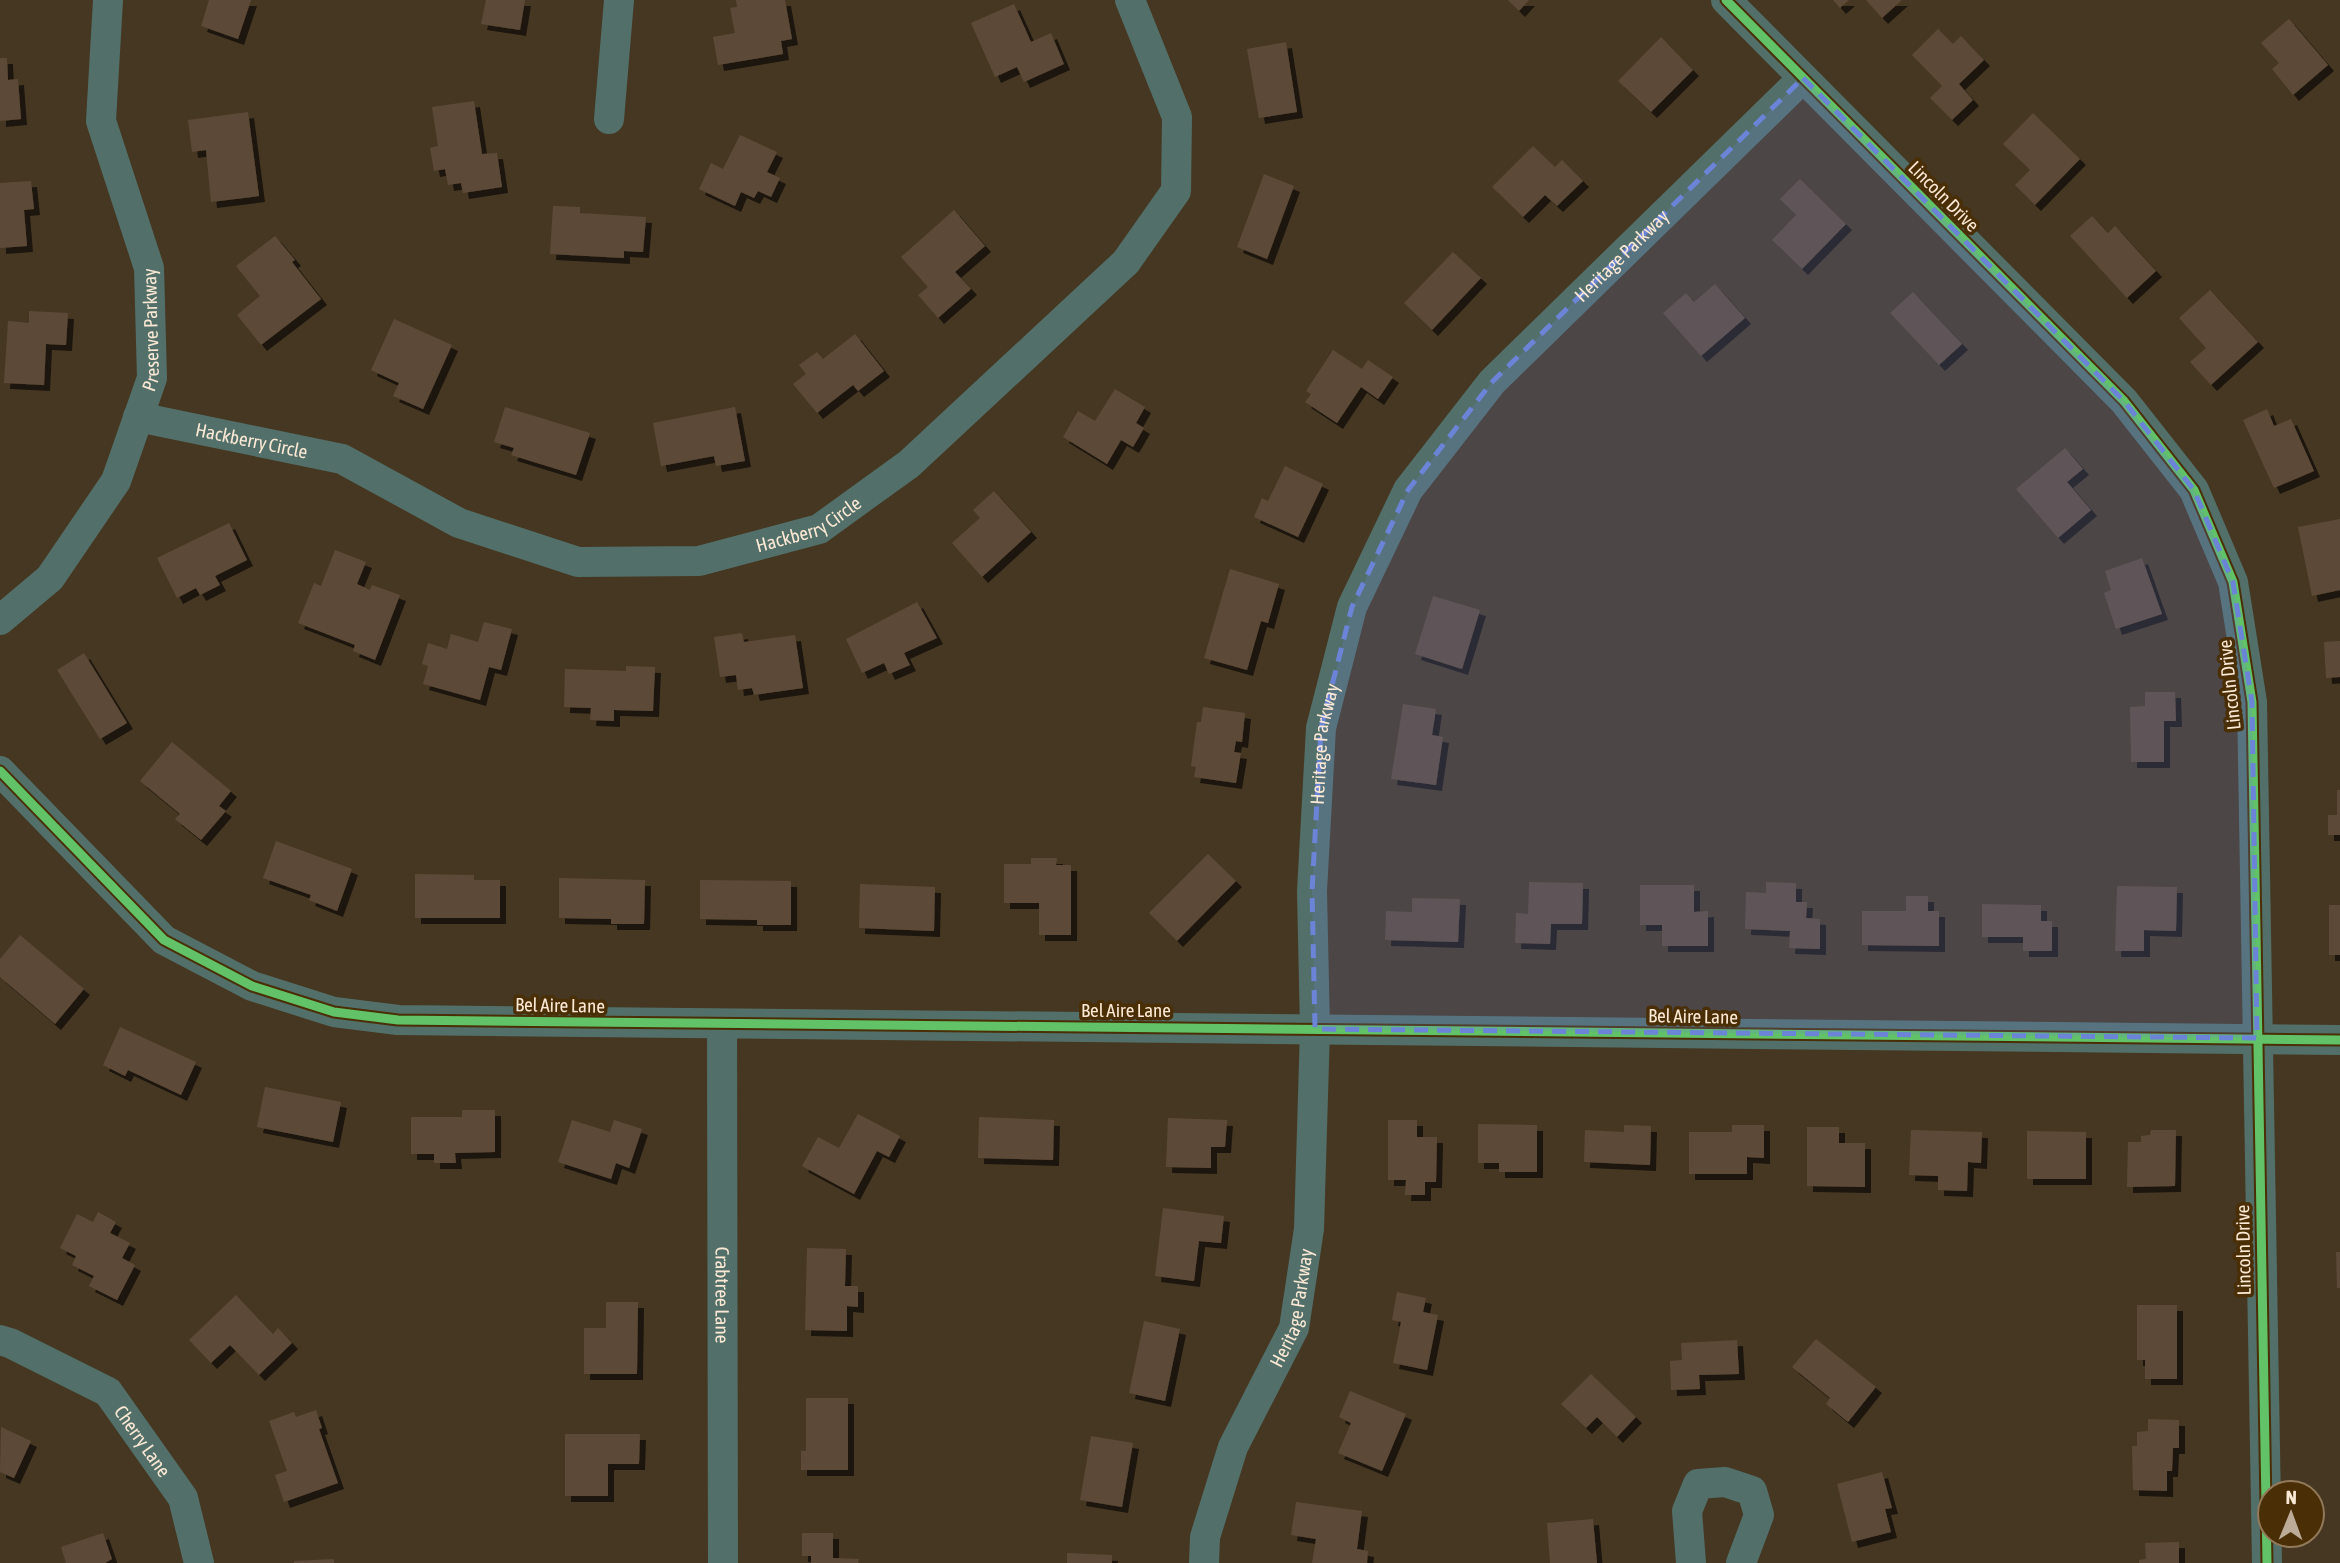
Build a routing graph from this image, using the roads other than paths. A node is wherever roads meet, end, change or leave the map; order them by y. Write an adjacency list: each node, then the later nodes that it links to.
1 (108, 0): 7 (street, Preserve Parkway)
2 (619, 0): 6 (street)
3 (1130, 0): 7 (street, Hackberry Circle)
4 (1726, 0): 5 (street, Lincoln Drive)
5 (1803, 78): 11 (street, Heritage Parkway); 12 (street, Lincoln Drive)
6 (609, 119)
7 (138, 417): 8 (street, Preserve Parkway)
8 (0, 620)
9 (0, 771): 10 (street, Bel Aire Lane)
10 (722, 1025): 11 (street, Bel Aire Lane); 16 (street, Crabtree Lane)
11 (1315, 1030): 12 (street, Bel Aire Lane); 17 (street, Heritage Parkway)
12 (2257, 1038): 13 (street, Bel Aire Lane); 20 (street, Lincoln Drive)
13 (2340, 1040)
14 (0, 1340): 15 (street, Cherry Lane)
15 (199, 1563)
16 (723, 1563)
17 (1204, 1563)
18 (1691, 1563): 19 (street)
19 (1741, 1563)
20 (2267, 1563)

